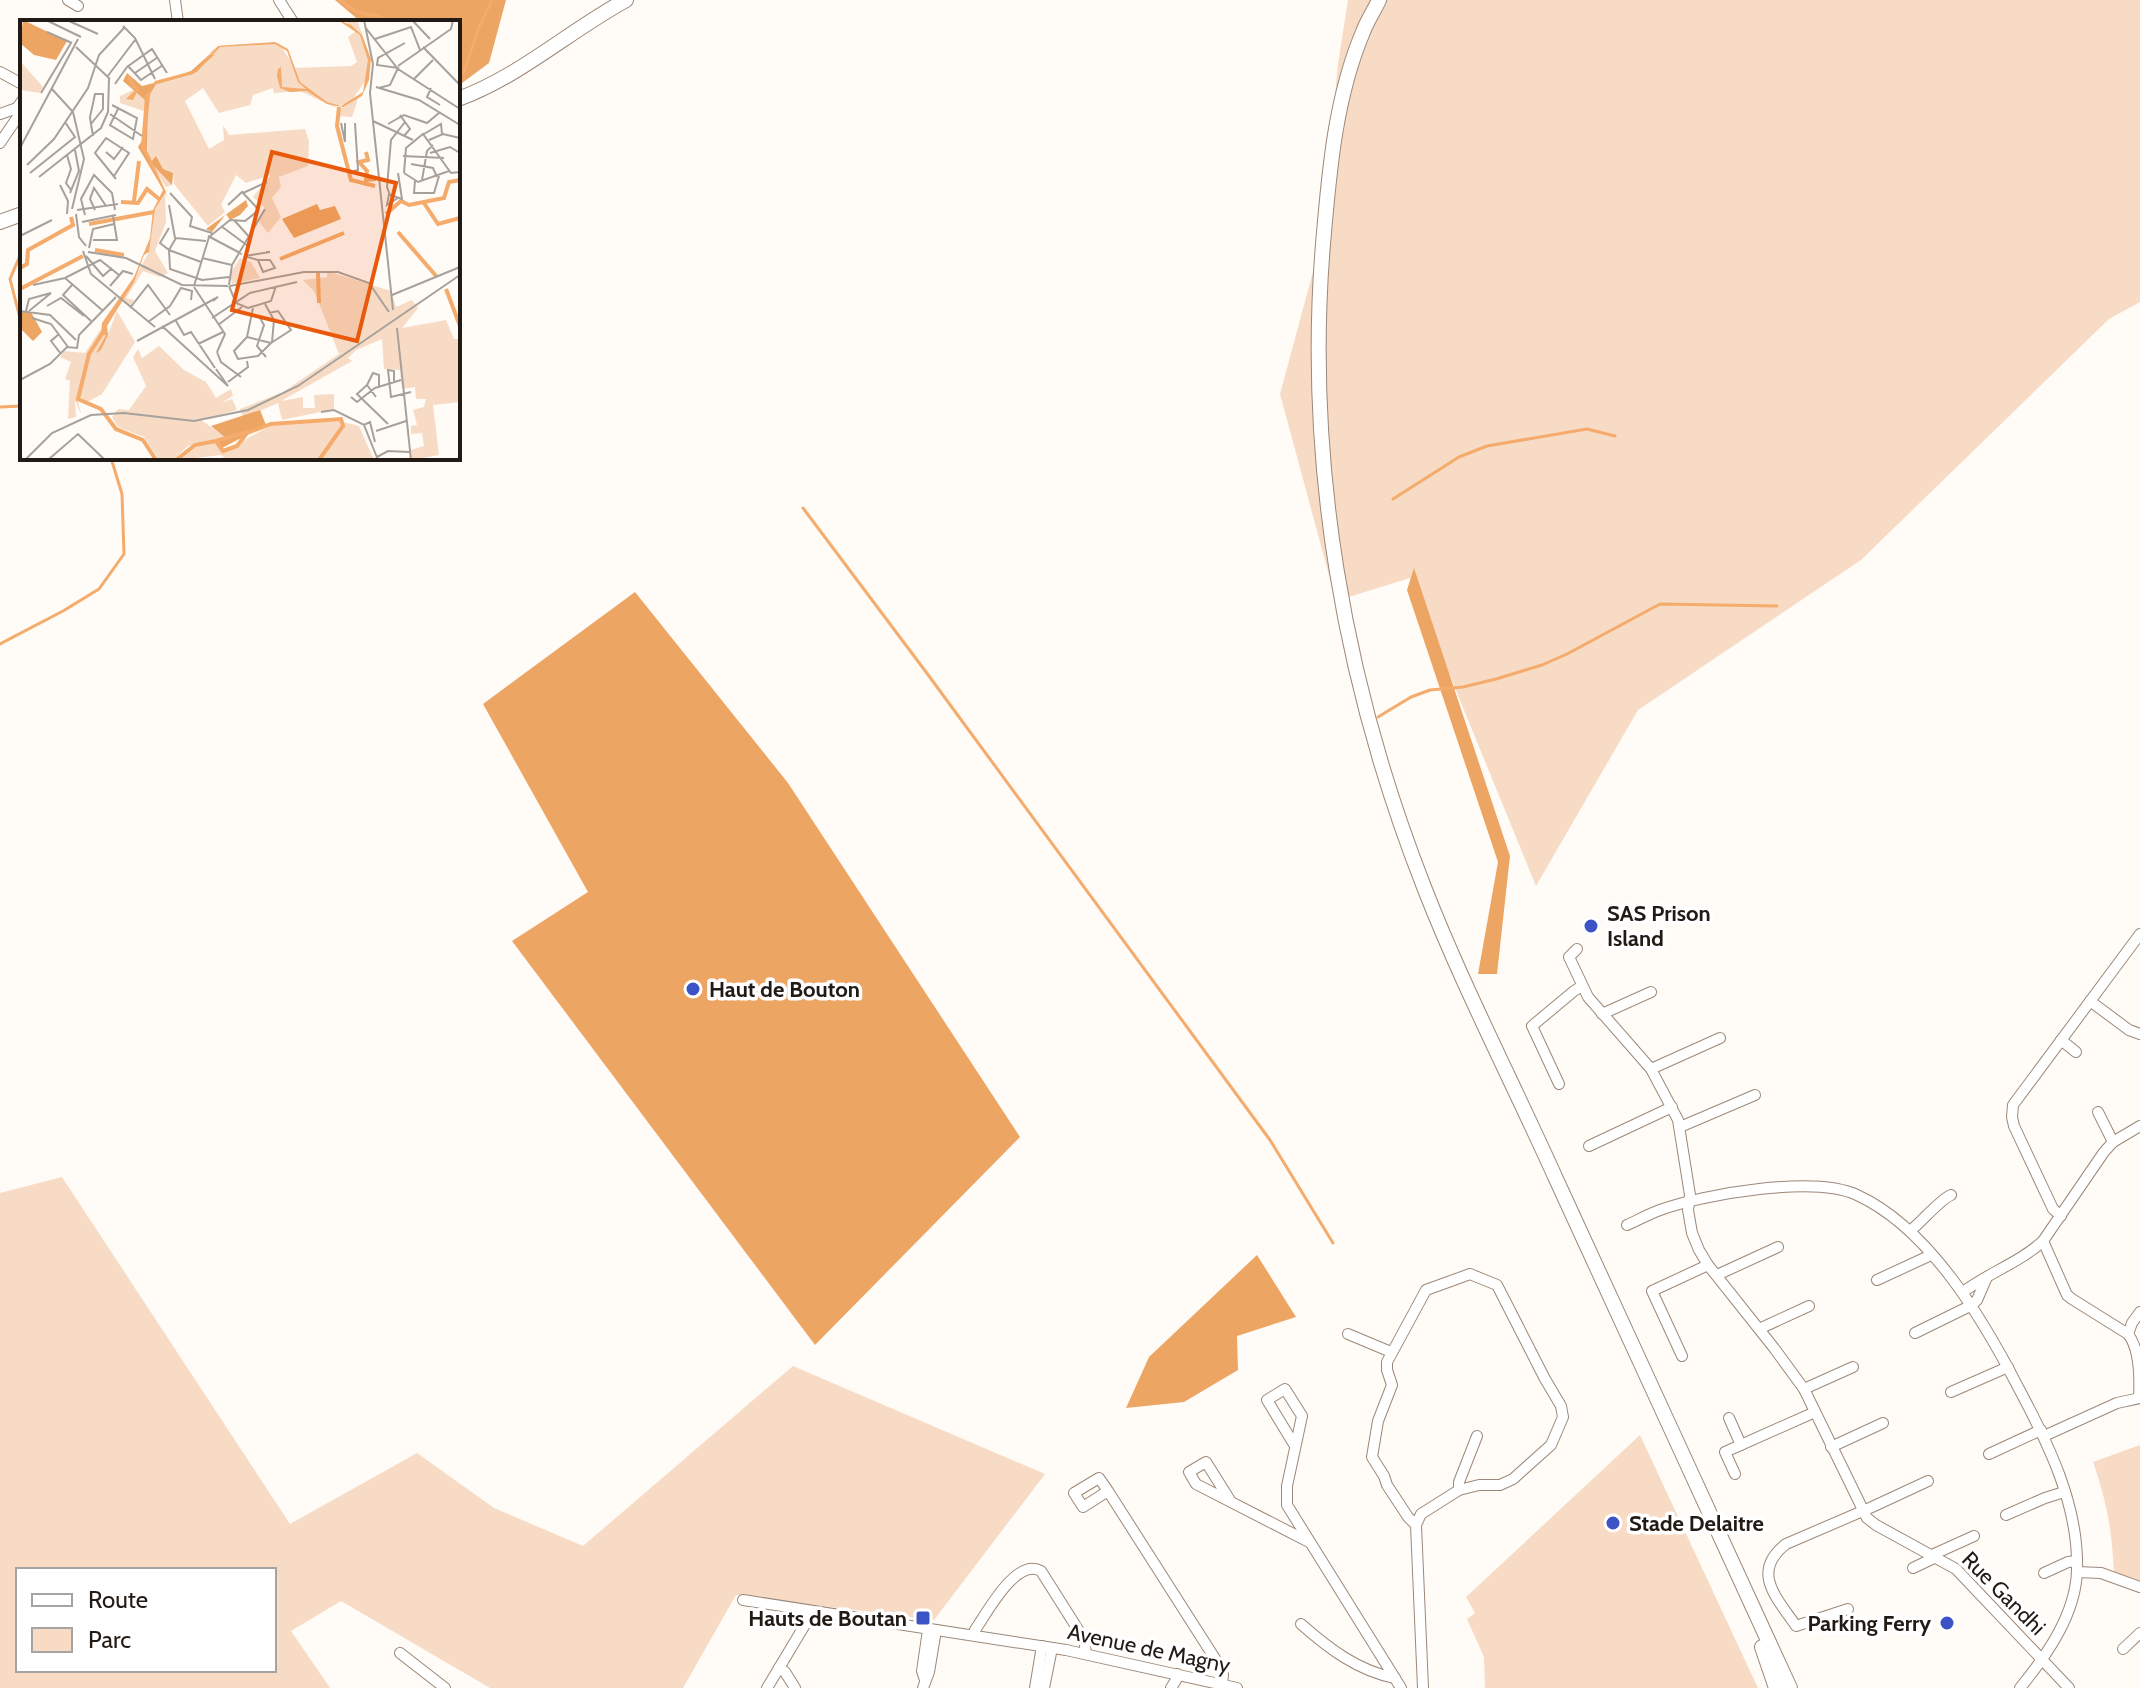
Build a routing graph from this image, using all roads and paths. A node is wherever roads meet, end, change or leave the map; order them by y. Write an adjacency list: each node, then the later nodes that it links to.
1 (68, 0): 6 (street)
2 (175, 0): 7 (street)
3 (279, 0): 8 (street)
4 (626, 0): 11 (main road)
5 (1379, 0): 87 (main road)
6 (78, 6)
7 (178, 20)
8 (292, 20)
9 (0, 72): 10 (street)
10 (20, 83)
11 (460, 98)
12 (20, 105): 13 (street); 14 (street)
13 (0, 114)
14 (0, 143)
15 (20, 215): 16 (main road)
16 (0, 222)
17 (2140, 934): 21 (street)
18 (1577, 949): 19 (street, Rue Gandhi)
19 (1582, 986): 22 (street, Rue Gandhi); 28 (street)
20 (1651, 992): 22 (street)
21 (2090, 1001): 23 (street); 25 (street)
22 (1602, 1014): 27 (street, Rue Gandhi)
23 (2140, 1034)
24 (1720, 1038): 27 (street)
25 (2061, 1040): 26 (street); 38 (street)
26 (2076, 1052)
27 (1651, 1069): 30 (street, Rue Gandhi)
28 (1559, 1084)
29 (1755, 1095): 33 (street)
30 (1672, 1107): 33 (street, Rue Gandhi); 35 (street)
31 (2098, 1112): 34 (street)
32 (2140, 1126): 34 (street)
33 (1680, 1127): 37 (street, Rue Gandhi)
34 (2113, 1142): 38 (street)
35 (1589, 1146)
36 (1951, 1195): 40 (street)
37 (1689, 1202): 39 (street); 40 (street); 44 (street, Rue Gandhi)
38 (2061, 1216): 41 (street)
39 (1627, 1225)
40 (1910, 1231): 43 (street)
41 (2043, 1241): 46 (street); 55 (street)
42 (1778, 1247): 45 (street)
43 (1931, 1255): 47 (street); 48 (street)
44 (1708, 1265): 45 (street, Rue Gandhi); 57 (street)
45 (1717, 1275): 52 (street, Rue Gandhi)
46 (1987, 1277): 48 (street); 49 (street)
47 (1877, 1280)
48 (1963, 1292): 49 (street)
49 (1972, 1305): 53 (street); 59 (street)
50 (1809, 1306): 52 (street)
51 (2140, 1312): 55 (street)
52 (1759, 1329): 60 (street, Rue Gandhi)
53 (1915, 1333)
54 (1348, 1334): 56 (street)
55 (2128, 1334): 62 (street)
56 (1391, 1352): 74 (street); 80 (street)
57 (1682, 1356)
58 (1853, 1367): 60 (street)
59 (2008, 1367): 61 (street); 66 (street)
60 (1804, 1389): 63 (street, Rue Gandhi)
61 (1951, 1392)
62 (2140, 1398): 66 (street)
63 (1815, 1412): 68 (street); 70 (street, Rue Gandhi)
64 (1729, 1418): 68 (street)
65 (1883, 1423): 70 (street)
66 (2043, 1433): 71 (street); 76 (street)
67 (1477, 1436): 74 (street)
68 (1741, 1445): 72 (street)
69 (1295, 1446): 69 (street); 82 (street)
70 (1831, 1447): 78 (street, Rue Gandhi)
71 (1989, 1454)
72 (1735, 1474)
73 (1928, 1481): 78 (street)
74 (1459, 1490): 80 (street)
75 (1108, 1491): 105 (street)
76 (2064, 1492): 79 (street); 84 (street)
77 (1231, 1502): 82 (street)
78 (1863, 1511): 83 (street, Rue Gandhi); 90 (street)
79 (2006, 1515)
80 (1416, 1525): 114 (street)
81 (1974, 1536): 83 (street, Rue Gandhi)
82 (1310, 1543): 103 (street)
83 (1934, 1556): 85 (street, Rue Gandhi); 100 (street, Rue Gandhi)
84 (2077, 1566): 86 (street); 88 (street); 100 (street)
85 (1913, 1568)
86 (2044, 1573)
87 (1741, 1582): 115 (main road); 116 (main road)
88 (2140, 1587)
89 (743, 1600): 91 (street, Avenue de Magny)
90 (1848, 1609)
91 (809, 1611): 93 (street, Avenue de Magny); 101 (street)
92 (1301, 1624): 103 (street)
93 (932, 1630): 95 (street, Avenue de Magny); 104 (street)
94 (2140, 1633): 97 (street)
95 (974, 1635): 96 (street, Avenue de Magny); 99 (street)
96 (1047, 1647): 99 (street, Avenue de Magny); 109 (street, Avenue de Magny); 110 (street, Avenue de Magny)
97 (2123, 1649)
98 (400, 1653): 106 (street)
99 (1086, 1654): 102 (street, Avenue de Magny)
100 (2041, 1660): 117 (street); 118 (street, Rue Gandhi)
101 (779, 1668): 107 (street); 108 (street)
102 (1177, 1674): 105 (street, Avenue de Magny); 111 (street)
103 (1395, 1678): 113 (street)
104 (924, 1684)
105 (1222, 1684): 112 (street, Avenue de Magny)
106 (445, 1688)
107 (767, 1688)
108 (795, 1688)
109 (1035, 1688)
110 (1044, 1688)
111 (1171, 1688)
112 (1237, 1688)
113 (1401, 1688)
114 (1423, 1688)
115 (1776, 1688)
116 (1790, 1688)
117 (2020, 1688)
118 (2069, 1688)

